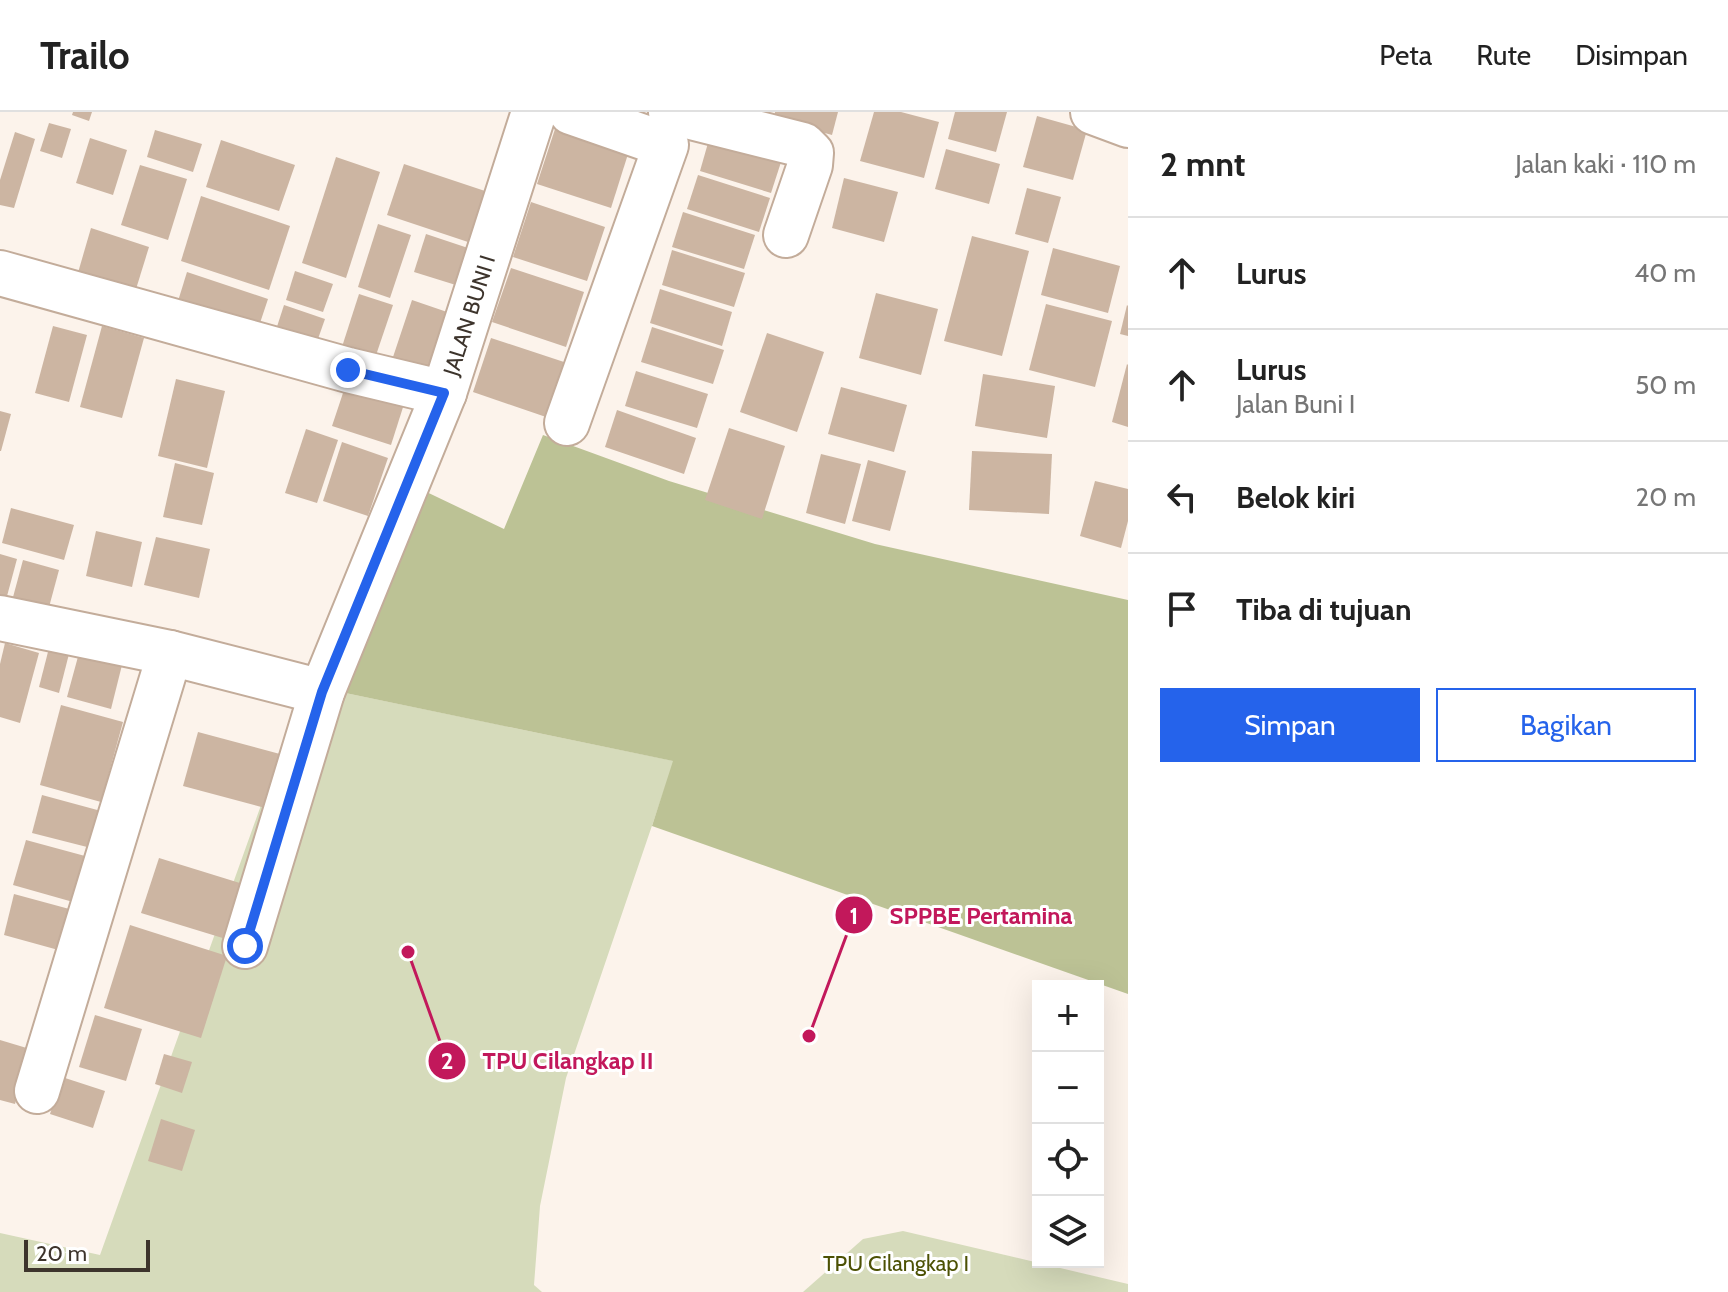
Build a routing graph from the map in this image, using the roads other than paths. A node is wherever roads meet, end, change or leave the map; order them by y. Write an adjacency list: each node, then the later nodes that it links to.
1 (534, 112): 8 (street, JALAN BUNI I)
2 (571, 112): 9 (street)
3 (671, 112): 6 (street)
4 (1093, 112): 5 (street)
5 (1128, 125)
6 (786, 235)
7 (0, 273): 8 (street)
8 (444, 393): 12 (street, JALAN BUNI I)
9 (567, 423)
10 (0, 618): 11 (street)
11 (170, 653): 12 (street); 14 (street)
12 (322, 692): 13 (street, JALAN BUNI I)
13 (245, 946)
14 (37, 1091)

